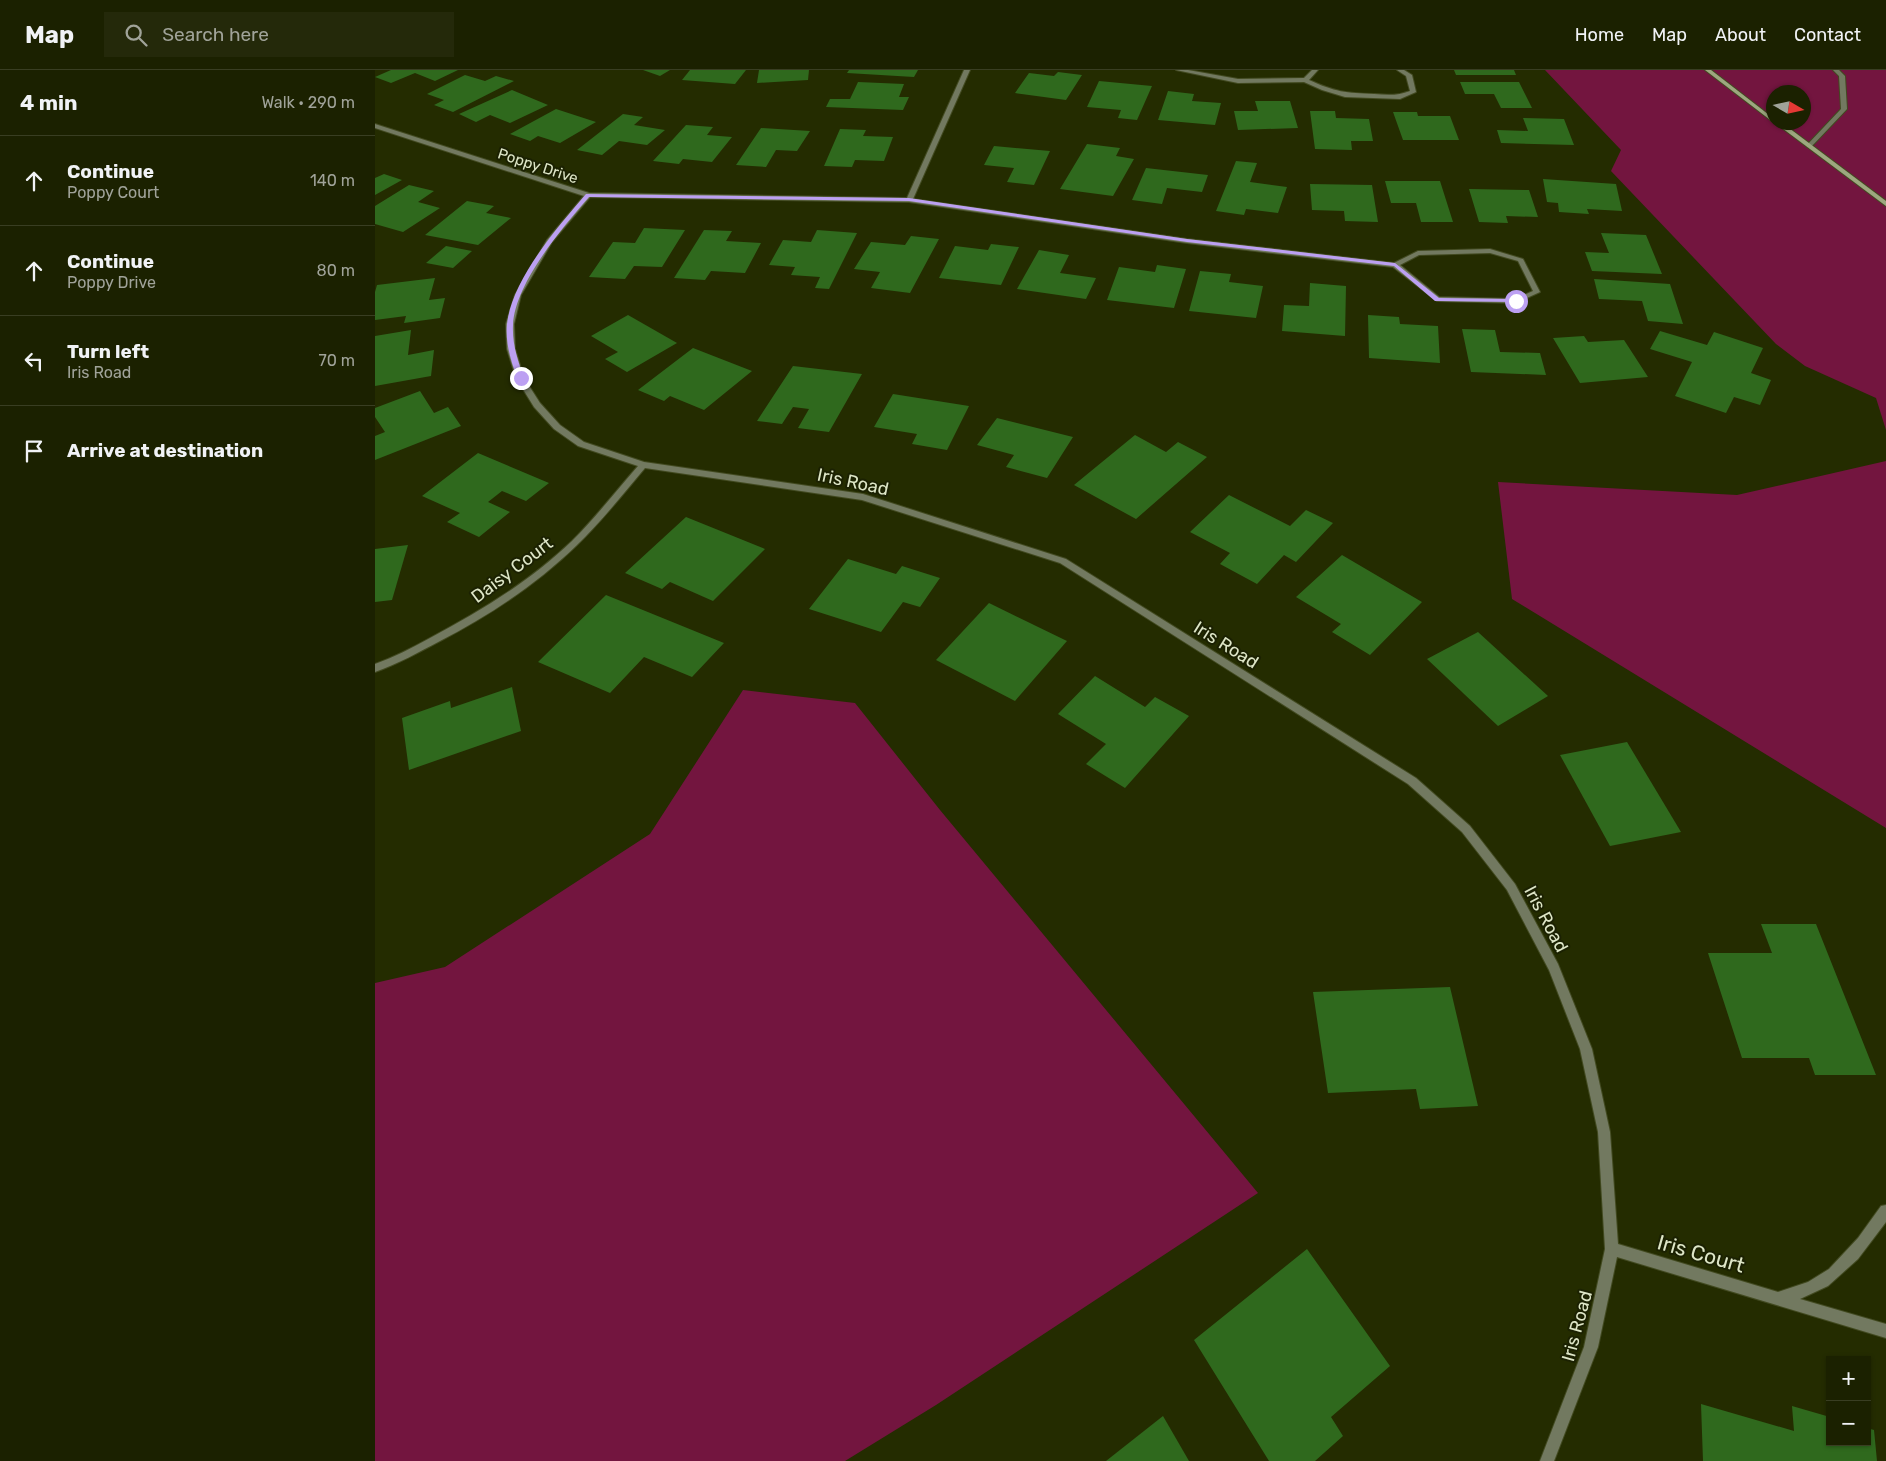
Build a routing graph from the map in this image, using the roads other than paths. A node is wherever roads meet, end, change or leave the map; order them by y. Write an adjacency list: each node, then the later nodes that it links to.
1 (967, 70): 13 (street)
2 (1179, 70): 7 (street)
3 (1315, 70): 7 (street)
4 (1400, 70): 7 (street)
5 (1708, 70): 8 (main road)
6 (1836, 70): 11 (street)
7 (1305, 80)
8 (1766, 115)
9 (375, 127): 12 (street, Poppy Drive)
10 (1788, 130): 11 (main road)
11 (1809, 146): 14 (main road)
12 (587, 195): 13 (street, Poppy Drive); 16 (street, Iris Road)
13 (909, 200): 15 (street, Poppy Drive)
14 (1886, 204)
15 (1395, 265): 15 (street)
16 (643, 465): 17 (street, Daisy Court); 19 (street, Iris Road)
17 (375, 668)
18 (1886, 1211): 20 (street)
19 (1612, 1248): 20 (street, Iris Court); 22 (street, Iris Road)
20 (1780, 1298): 21 (street, Iris Court)
21 (1886, 1331)
22 (1547, 1461)

